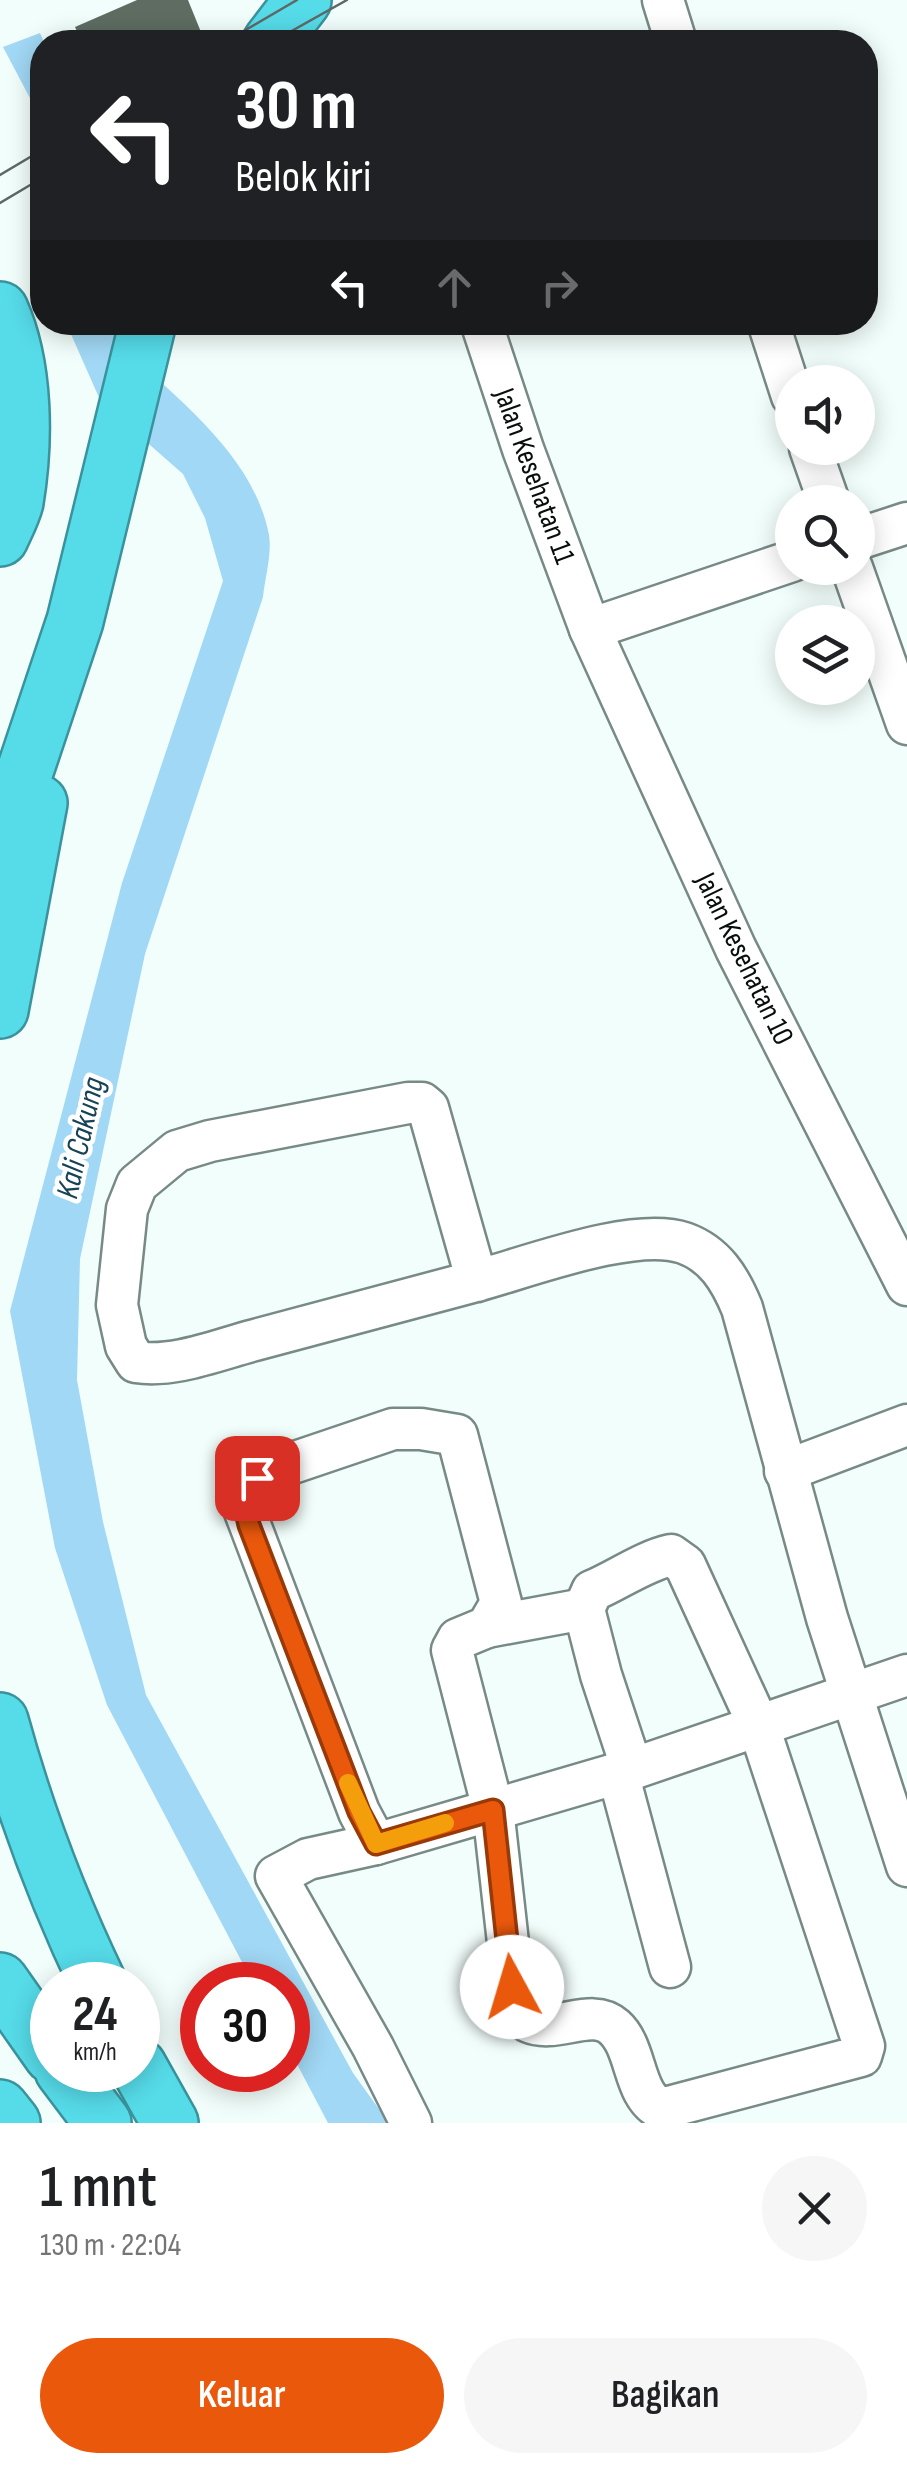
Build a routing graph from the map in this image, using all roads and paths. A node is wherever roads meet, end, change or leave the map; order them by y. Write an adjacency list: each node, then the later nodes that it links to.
1 (303, 0): 3 (highway)
2 (662, 0): 4 (street)
3 (280, 30)
4 (672, 30)
5 (0, 310): 12 (highway)
6 (485, 335): 16 (street, Jalan Kesehatan 11)
7 (772, 335): 9 (street)
8 (144, 340): 15 (highway)
9 (782, 365)
10 (907, 523): 11 (street)
11 (875, 533)
12 (0, 538)
13 (775, 567): 16 (street)
14 (858, 585): 17 (street)
15 (72, 628): 18 (highway); 19 (highway)
16 (590, 630): 21 (street, Jalan Kesehatan 10)
17 (907, 724)
18 (0, 846)
19 (0, 1010)
20 (477, 1281): 20 (street); 23 (street)
21 (907, 1285)
22 (907, 1425): 23 (street)
23 (785, 1472): 27 (street)
24 (584, 1609): 25 (street); 29 (street); 30 (street)
25 (494, 1615): 31 (street); 32 (street)
26 (907, 1675): 27 (street)
27 (853, 1696): 29 (street); 33 (street)
28 (0, 1721): 34 (highway)
29 (758, 1724): 30 (street); 31 (street)
30 (625, 1771): 31 (street); 35 (street)
31 (493, 1810): 32 (street)
32 (376, 1844): 44 (street)
33 (907, 1866)
34 (88, 1962)
35 (670, 1967)
36 (0, 1981): 37 (highway)
37 (30, 2024)
38 (79, 2092): 42 (highway)
39 (153, 2092): 43 (highway)
40 (0, 2108): 41 (highway)
41 (12, 2123)
42 (102, 2123)
43 (170, 2123)
44 (411, 2123)

